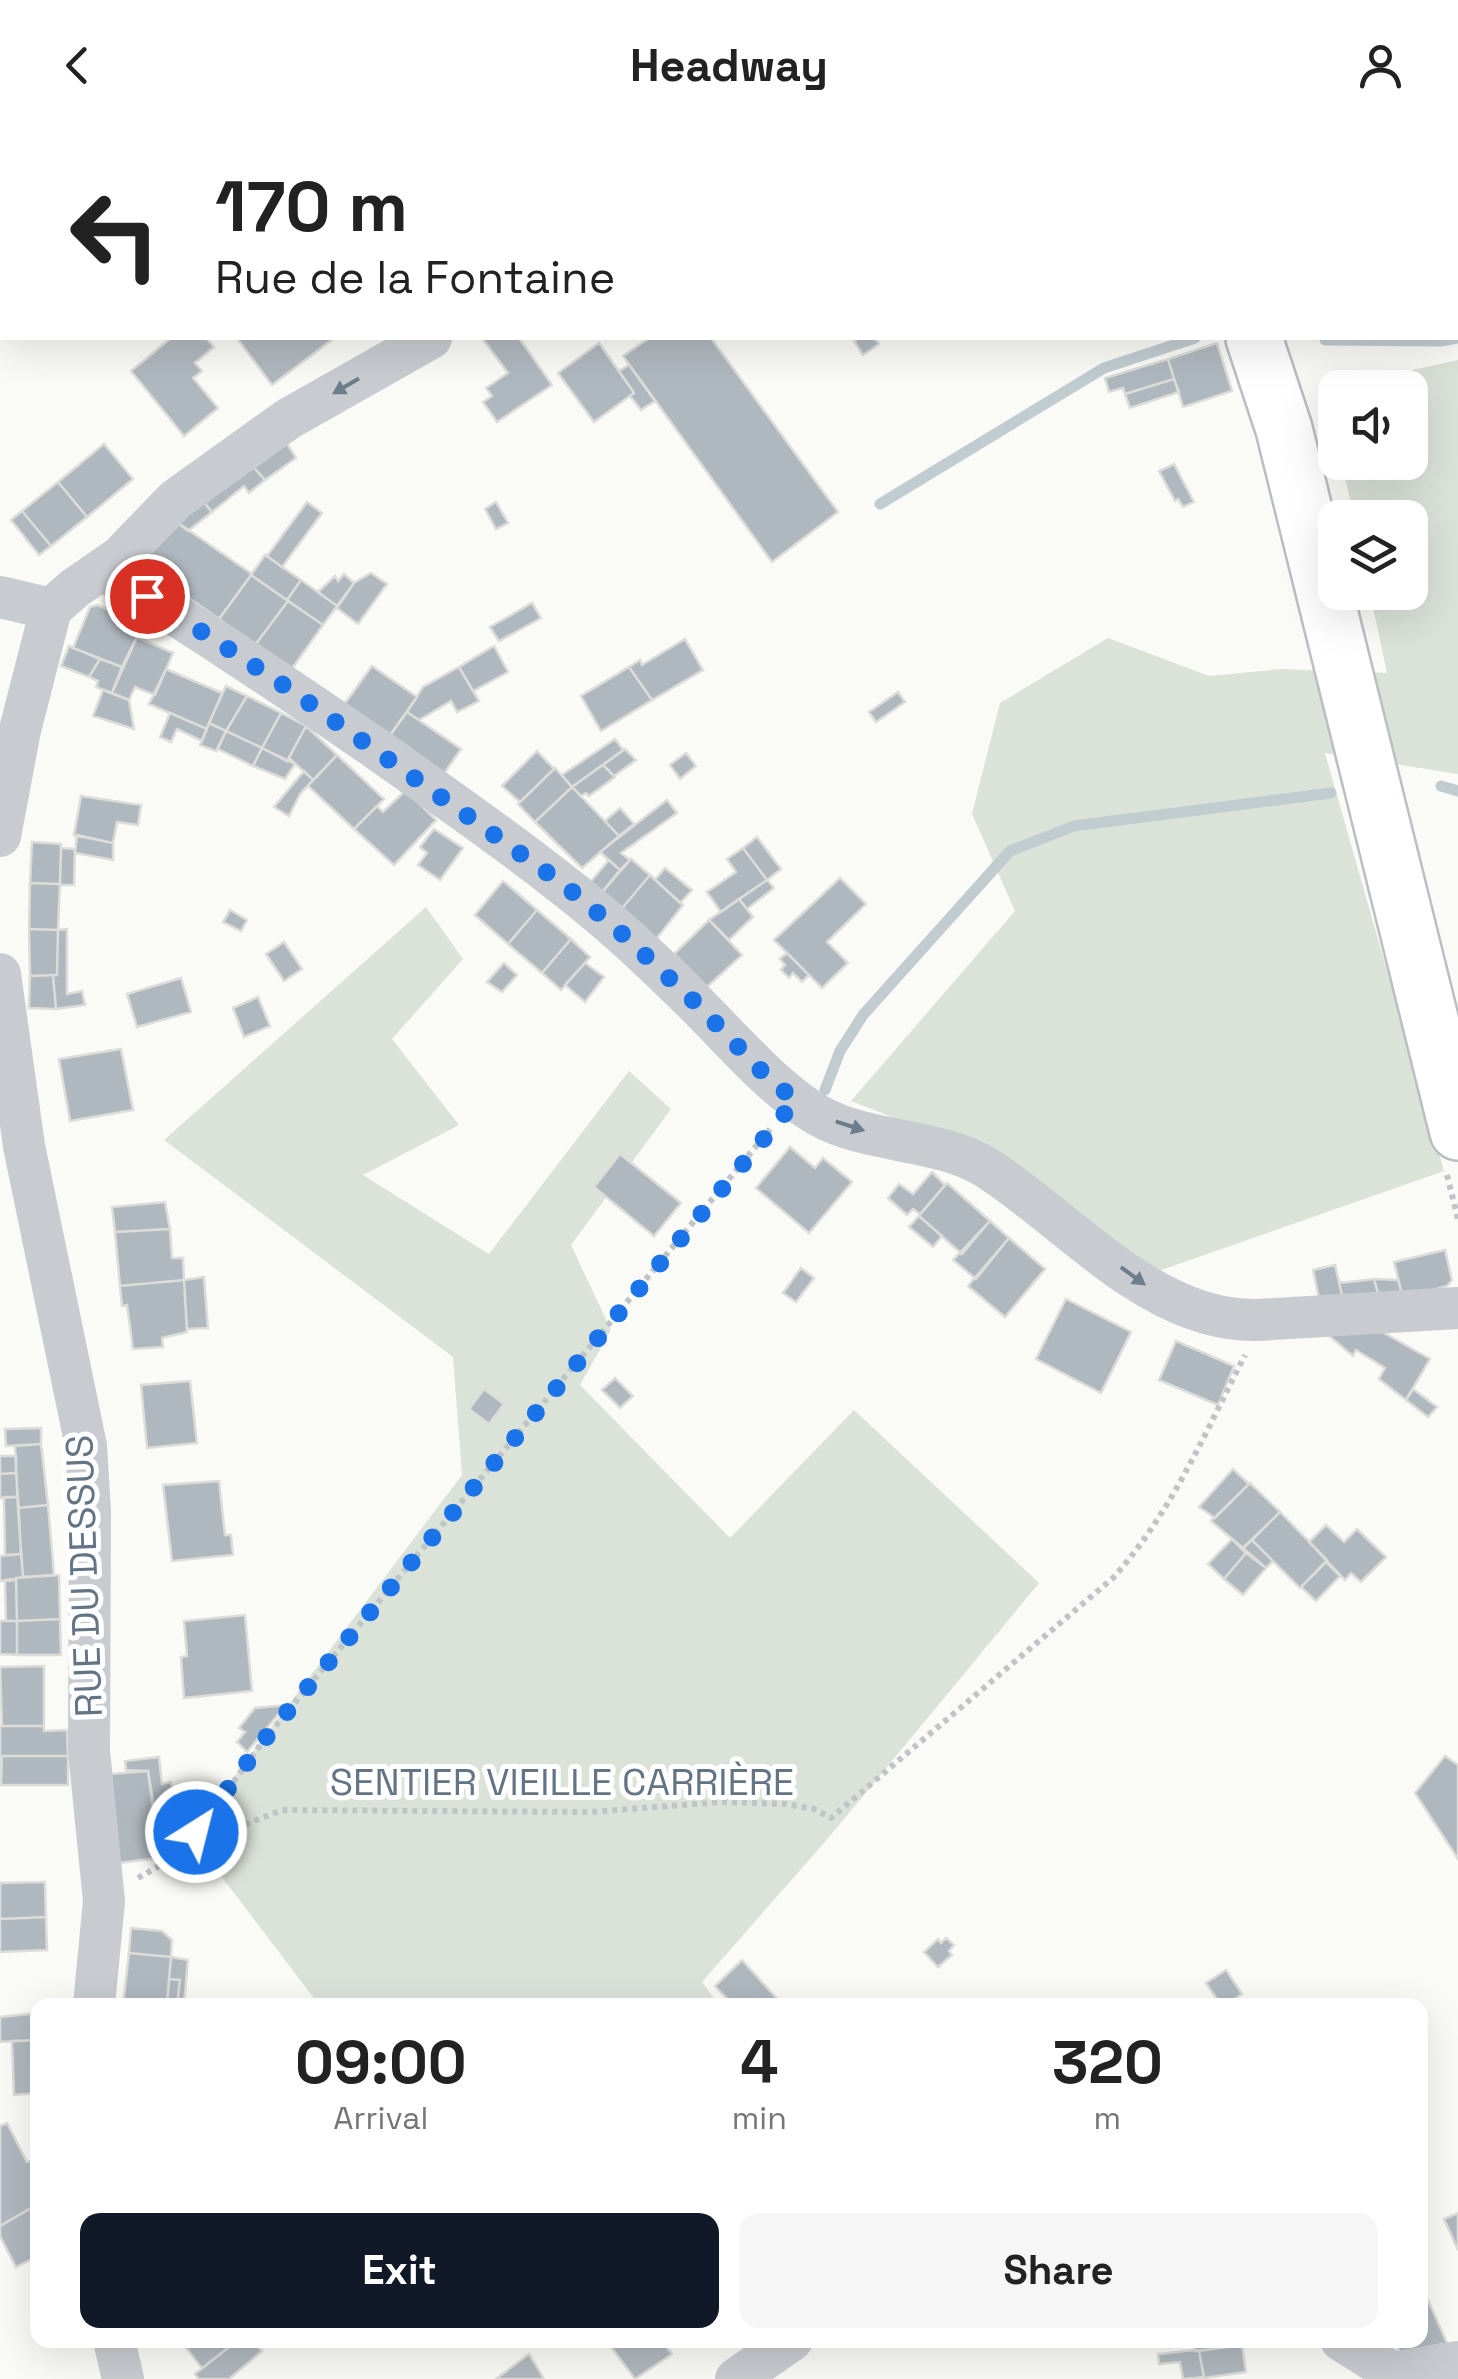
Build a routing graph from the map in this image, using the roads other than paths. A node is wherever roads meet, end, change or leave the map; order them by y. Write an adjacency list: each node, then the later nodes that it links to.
1 (427, 340): 3 (street, one-way to 3)
2 (1255, 340): 8 (main road)
3 (102, 570): 5 (street); 9 (street, one-way to 9)
4 (0, 597): 5 (street)
5 (51, 609): 6 (street)
6 (0, 836)
7 (0, 974): 10 (street, RUE DU DESSUS)
8 (1458, 1132)
9 (1458, 1308)
10 (95, 1998)
11 (116, 2348): 15 (street)
12 (781, 2348): 16 (street)
13 (1354, 2348): 14 (street)
14 (1458, 2362)
15 (124, 2379)
16 (736, 2379)

